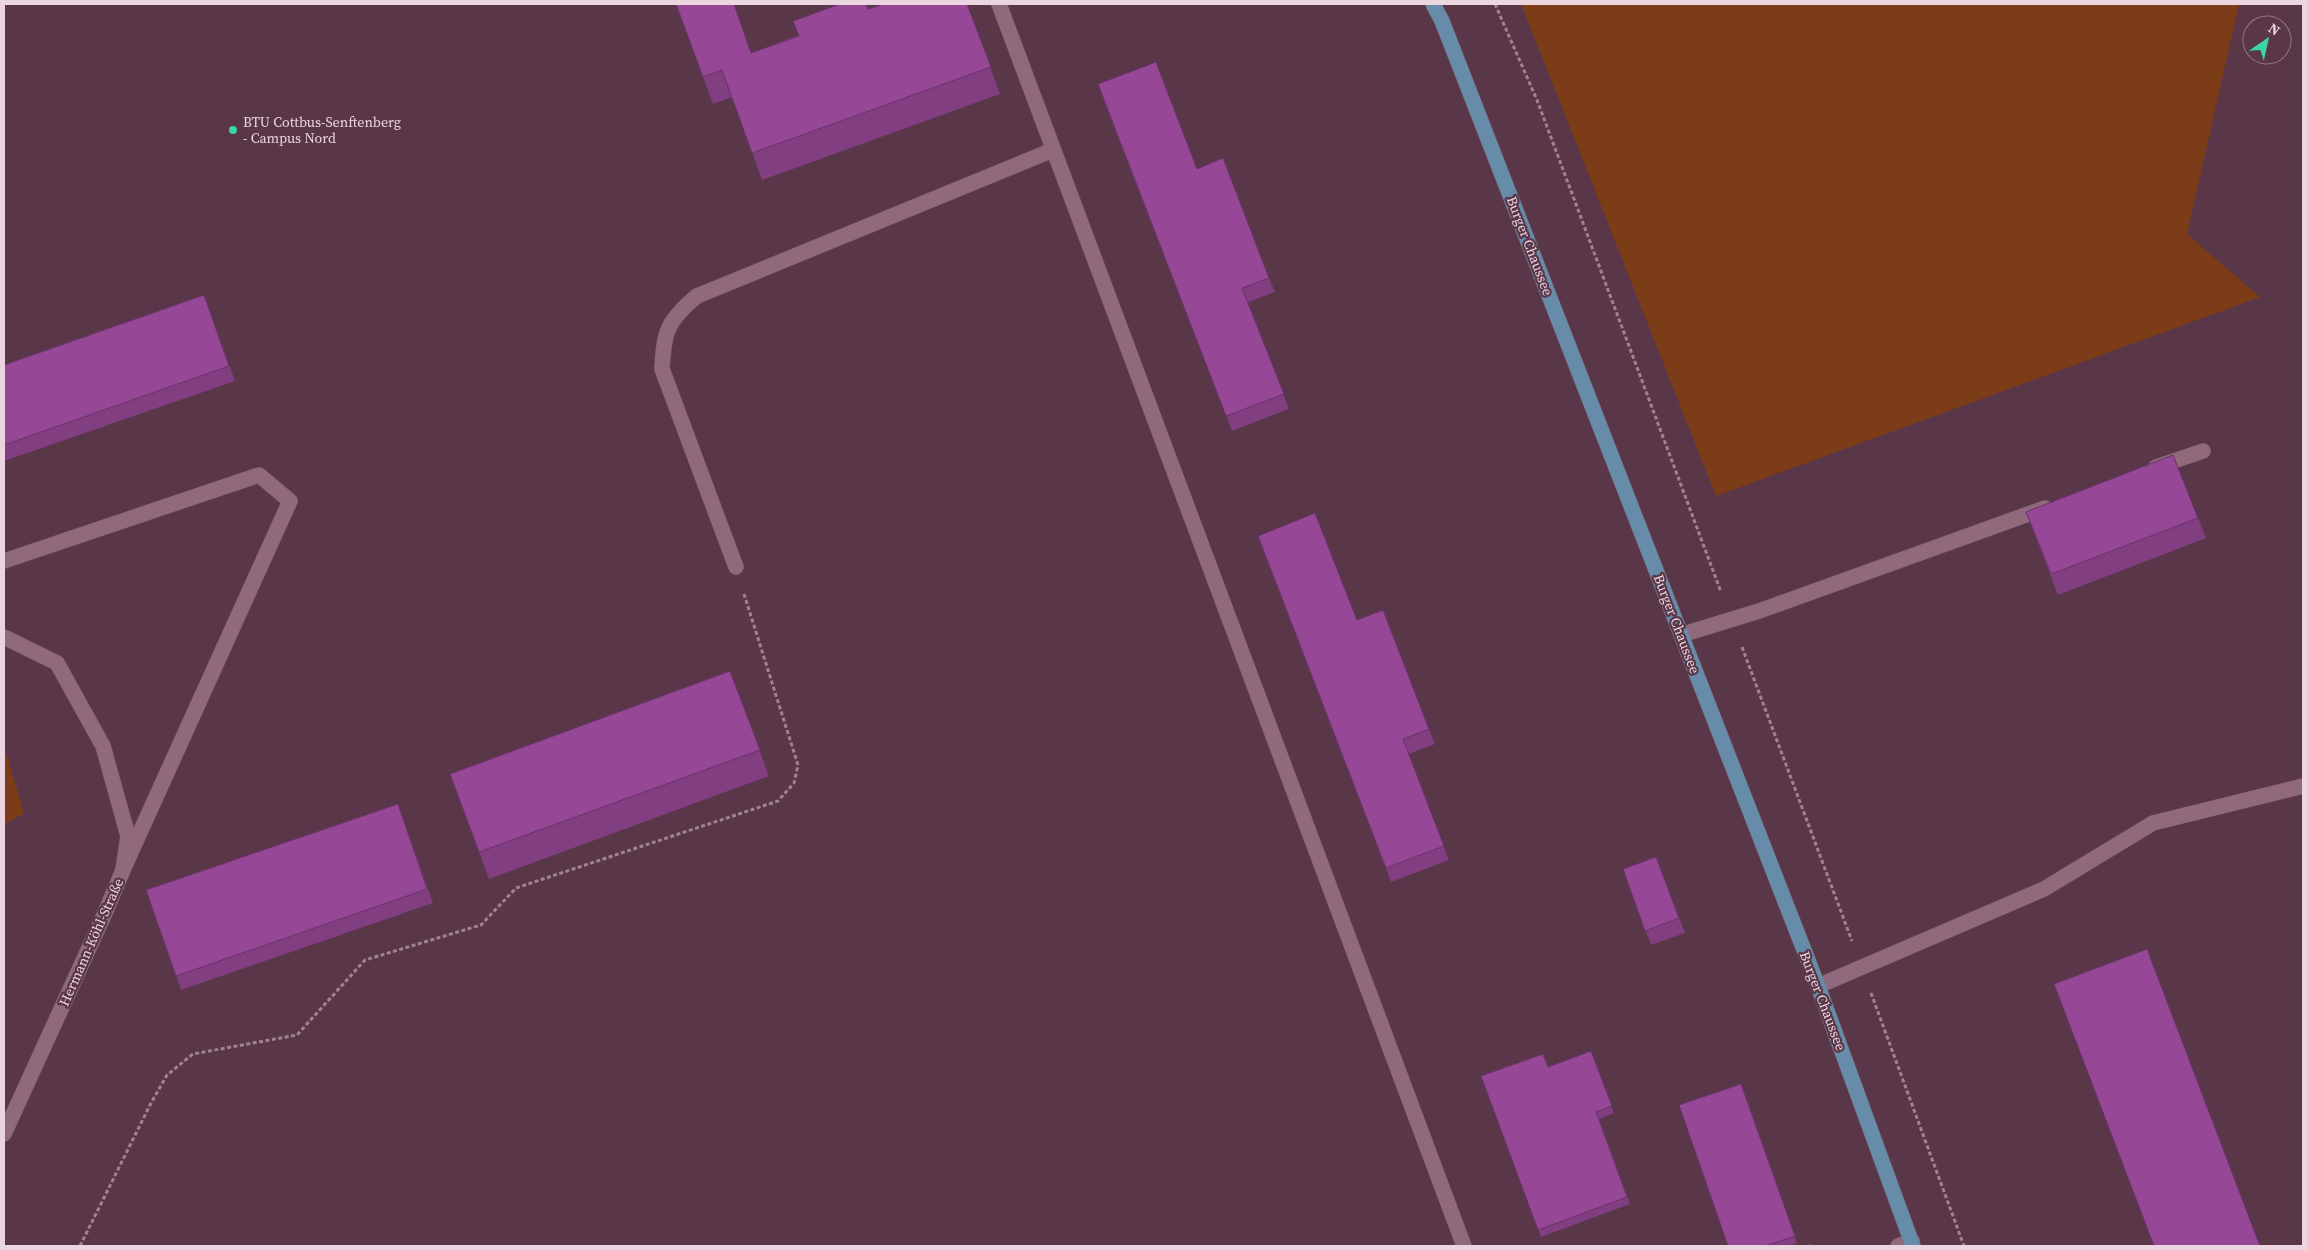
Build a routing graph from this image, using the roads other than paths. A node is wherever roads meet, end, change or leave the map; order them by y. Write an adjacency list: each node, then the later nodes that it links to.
1 (998, 4): 3 (lane)
2 (1433, 4): 9 (main road, Burger Chaussee)
3 (1053, 150): 8 (lane); 16 (lane)
4 (2203, 450): 5 (lane)
5 (2138, 474)
6 (2055, 504): 9 (lane)
7 (4, 561): 12 (lane)
8 (736, 567)
9 (1681, 635): 13 (main road, Burger Chaussee)
10 (4, 636): 12 (lane, Hermann-Köhl-Straße)
11 (2303, 786): 13 (lane)
12 (123, 870): 14 (lane, Hermann-Köhl-Straße)
13 (1818, 986): 15 (main road, Burger Chaussee)
14 (4, 1134)
15 (1908, 1245)
16 (1464, 1246)

